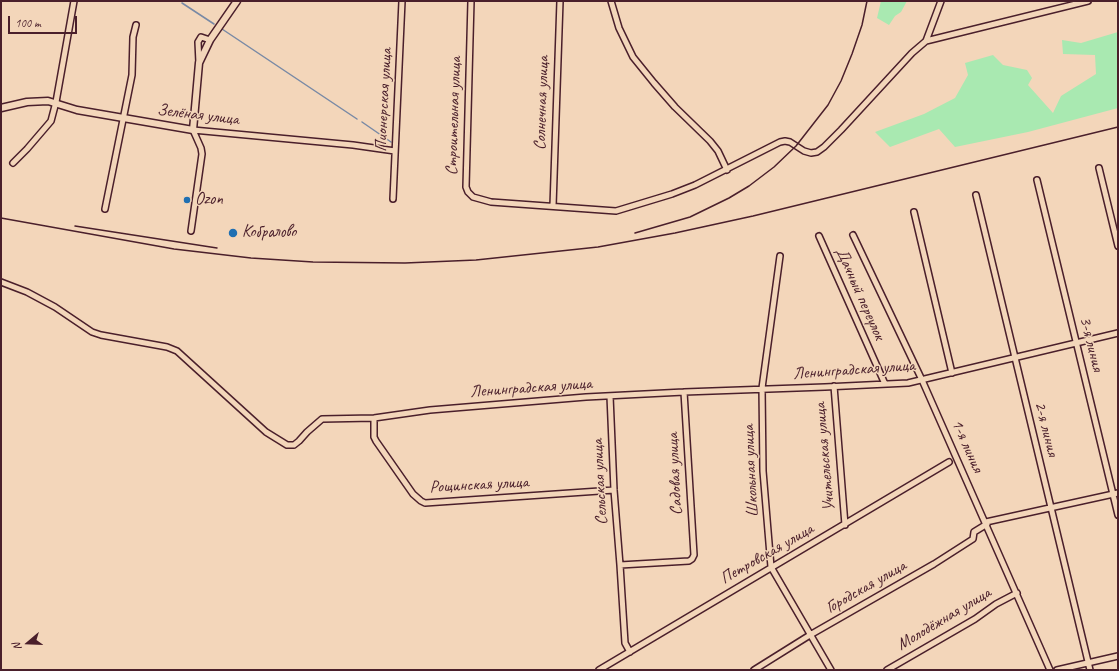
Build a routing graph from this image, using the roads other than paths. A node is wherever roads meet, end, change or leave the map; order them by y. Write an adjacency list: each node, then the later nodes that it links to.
1 (74, 1): 13 (street)
2 (237, 1): 10 (street)
3 (402, 1): 17 (street, Пионерская улица)
4 (471, 1): 24 (street, Строительная улица)
5 (560, 1): 24 (street, Солнечная улица)
6 (611, 1): 20 (street)
7 (941, 1): 11 (street)
8 (1088, 1): 11 (street)
9 (136, 25): 15 (street)
10 (210, 40): 12 (street); 12 (street)
11 (926, 41): 20 (street, Строительная улица)
12 (199, 63): 16 (street)
13 (56, 102): 14 (street, Зелёная улица); 15 (street, Зелёная улица); 18 (street)
14 (1, 108)
15 (124, 119): 16 (street, Зелёная улица); 25 (street)
16 (193, 130): 17 (street, Зелёная улица); 27 (street)
17 (395, 151): 23 (street, Пионерская улица)
18 (13, 163)
19 (1099, 168): 30 (street)
20 (727, 170): 24 (street, Строительная улица)
21 (1037, 180): 34 (street, 3-я линия)
22 (976, 195): 35 (street, 2-я линия)
23 (394, 199)
24 (553, 206)
25 (105, 209)
26 (914, 212): 36 (street)
27 (191, 231)
28 (853, 235): 37 (street, 1-я линия)
29 (819, 236): 38 (street, Дачный переулок)
30 (1118, 246)
31 (780, 256): 40 (street, Школьная улица)
32 (1, 282): 43 (street, Ленинградская улица)
33 (1118, 333): 34 (street, Ленинградская улица)
34 (1077, 343): 35 (street, Ленинградская улица); 46 (street, 3-я линия)
35 (1014, 358): 36 (street, Ленинградская улица); 47 (street, 2-я линия)
36 (952, 373): 37 (street, Ленинградская улица)
37 (922, 380): 38 (street, Ленинградская улица); 49 (street, 1-я линия)
38 (885, 384): 39 (street, Ленинградская улица)
39 (834, 386): 40 (street, Ленинградская улица); 50 (street, Учительская улица)
40 (762, 388): 41 (street, Ленинградская улица); 52 (street, Школьная улица)
41 (684, 392): 42 (street, Ленинградская улица); 51 (street, Садовая улица)
42 (610, 396): 43 (street, Ленинградская улица); 45 (street, Сельская улица)
43 (374, 418): 45 (street, Рощинская улица)
44 (949, 462): 50 (street, Петровская улица)
45 (614, 490): 51 (street, Сельская улица)
46 (1116, 494): 47 (street); 48 (street, 3-я линия)
47 (1051, 507): 49 (street); 57 (street, 2-я линия)
48 (1118, 515)
49 (986, 523): 53 (street, 1-я линия); 54 (street, Городская улица)
50 (845, 525): 52 (street, Петровская улица)
51 (620, 565): 55 (street, Сельская улица)
52 (771, 567): 54 (street, Школьная улица); 55 (street, Петровская улица)
53 (1017, 593): 61 (street, Молодёжная улица); 62 (street, 1-я линия)
54 (810, 635): 59 (street, Городская улица); 60 (street, Школьная улица)
55 (630, 652): 58 (street, Петровская улица)
56 (1118, 656): 57 (street)
57 (1088, 663): 63 (street); 64 (street, 2-я линия)
58 (599, 670)
59 (754, 670)
60 (831, 670)
61 (887, 670)
62 (1050, 670)
63 (1057, 670)
64 (1090, 670)

